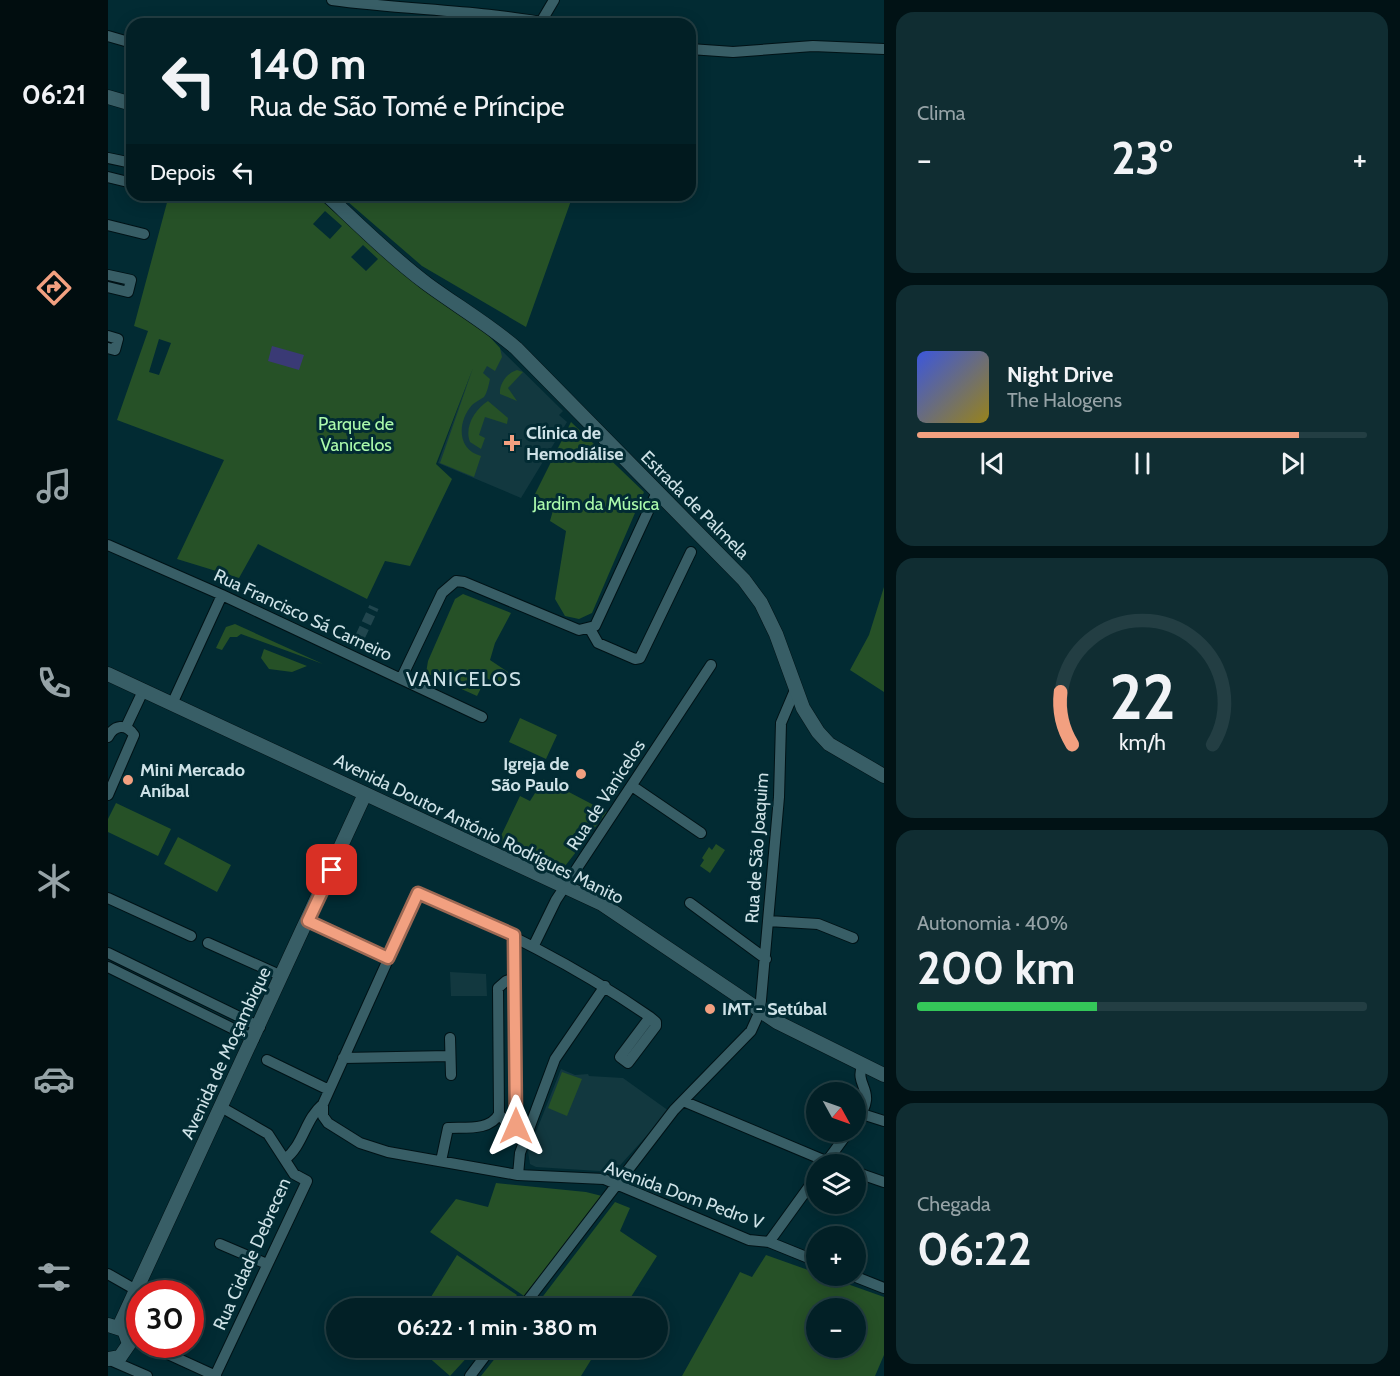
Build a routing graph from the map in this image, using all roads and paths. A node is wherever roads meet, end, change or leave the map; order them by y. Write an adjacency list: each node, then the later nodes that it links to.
1 (332, 0): 3 (street)
2 (554, 0): 4 (street)
3 (515, 18)
4 (543, 18)
5 (108, 36): 6 (street)
6 (126, 41)
7 (696, 49): 8 (street)
8 (884, 49)
9 (108, 88): 10 (street)
10 (126, 93)
11 (108, 97): 12 (street)
12 (126, 102)
13 (108, 158): 14 (street)
14 (126, 162)
15 (108, 177): 16 (street)
16 (126, 182)
17 (333, 201): 24 (street, Estrada de Palmela)
18 (108, 225): 19 (street)
19 (144, 234)
20 (108, 275): 21 (street)
21 (108, 287)
22 (108, 336): 23 (street)
23 (108, 348)
24 (657, 492): 28 (street); 32 (street, Estrada de Palmela)
25 (108, 545): 27 (street, Rua Francisco Sá Carneiro)
26 (691, 552): 28 (street)
27 (222, 595): 31 (street, Rua Francisco Sá Carneiro); 34 (street)
28 (590, 629): 31 (street)
29 (711, 665): 39 (street, Rua de Vanicelos)
30 (108, 674): 33 (street, Avenida Doutor António Rodrigues Manito)
31 (401, 679): 35 (street, Rua Francisco Sá Carneiro)
32 (795, 690): 38 (street, Estrada de Palmela); 47 (street, Rua de São Joaquim)
33 (143, 691): 34 (street, Avenida Doutor António Rodrigues Manito); 36 (street)
34 (172, 704): 40 (street, Avenida Doutor António Rodrigues Manito)
35 (482, 717)
36 (126, 727): 37 (street); 41 (street)
37 (110, 730)
38 (884, 776)
39 (632, 786): 42 (street); 43 (street, Rua de Vanicelos)
40 (365, 794): 43 (street, Avenida Doutor António Rodrigues Manito); 46 (street, Avenida de Moçambique)
41 (108, 795)
42 (701, 833)
43 (564, 887): 52 (street, Rua de Vanicelos); 60 (street, Avenida Doutor António Rodrigues Manito)
44 (108, 898): 49 (street)
45 (690, 903): 55 (street)
46 (308, 921): 54 (street); 57 (street, Avenida de Moçambique)
47 (768, 921): 50 (street); 55 (street, Rua de São Joaquim)
48 (514, 935): 52 (street); 54 (street); 58 (street)
49 (191, 936)
50 (854, 939)
51 (208, 943): 57 (street)
52 (534, 945): 59 (street)
53 (108, 953): 62 (street)
54 (388, 958): 65 (street)
55 (766, 959): 60 (street, Rua de São Joaquim)
56 (108, 967): 62 (street)
57 (282, 976): 62 (street, Avenida de Moçambique)
58 (515, 978): 75 (street); 78 (street)
59 (605, 986): 61 (street); 79 (street)
60 (760, 1011): 67 (street, Avenida Doutor António Rodrigues Manito); 72 (street)
61 (650, 1017)
62 (257, 1033): 74 (street, Avenida de Moçambique)
63 (450, 1038): 64 (street)
64 (450, 1056): 65 (street); 68 (street)
65 (343, 1058): 71 (street)
66 (267, 1060): 71 (street)
67 (862, 1066): 69 (street, Avenida Doutor António Rodrigues Manito); 70 (street)
68 (451, 1075)
69 (884, 1075)
70 (862, 1082)
71 (329, 1090): 73 (street)
72 (683, 1101): 80 (street); 86 (street)
73 (323, 1104): 81 (street); 82 (street, Avenida Dom Pedro V)
74 (220, 1107): 81 (street, Rua Cidade Debrecen); 93 (street, Avenida de Moçambique)
75 (499, 1114): 78 (street); 82 (street)
76 (866, 1115): 77 (street)
77 (884, 1121)
78 (516, 1126): 79 (street)
79 (528, 1129): 83 (street)
80 (807, 1154)
81 (285, 1159): 91 (street, Rua Cidade Debrecen)
82 (441, 1161): 83 (street, Avenida Dom Pedro V)
83 (518, 1175): 86 (street, Avenida Dom Pedro V)
84 (866, 1176): 85 (street)
85 (884, 1182)
86 (615, 1185): 88 (street, Avenida Dom Pedro V); 97 (street)
87 (806, 1191): 88 (street)
88 (769, 1242): 90 (street, Avenida Dom Pedro V)
89 (220, 1244): 91 (street)
90 (806, 1257)
91 (267, 1264): 103 (street, Rua Cidade Debrecen)
92 (108, 1274): 95 (street)
93 (141, 1280)
94 (866, 1281): 96 (street)
95 (126, 1284)
96 (884, 1288)
97 (530, 1298)
98 (123, 1332): 101 (street, Avenida de Moçambique)
99 (176, 1358): 103 (street, Rua Cidade Debrecen)
100 (484, 1358): 104 (street)
101 (109, 1359): 102 (street)
102 (147, 1376)
103 (215, 1376)
104 (470, 1376)

